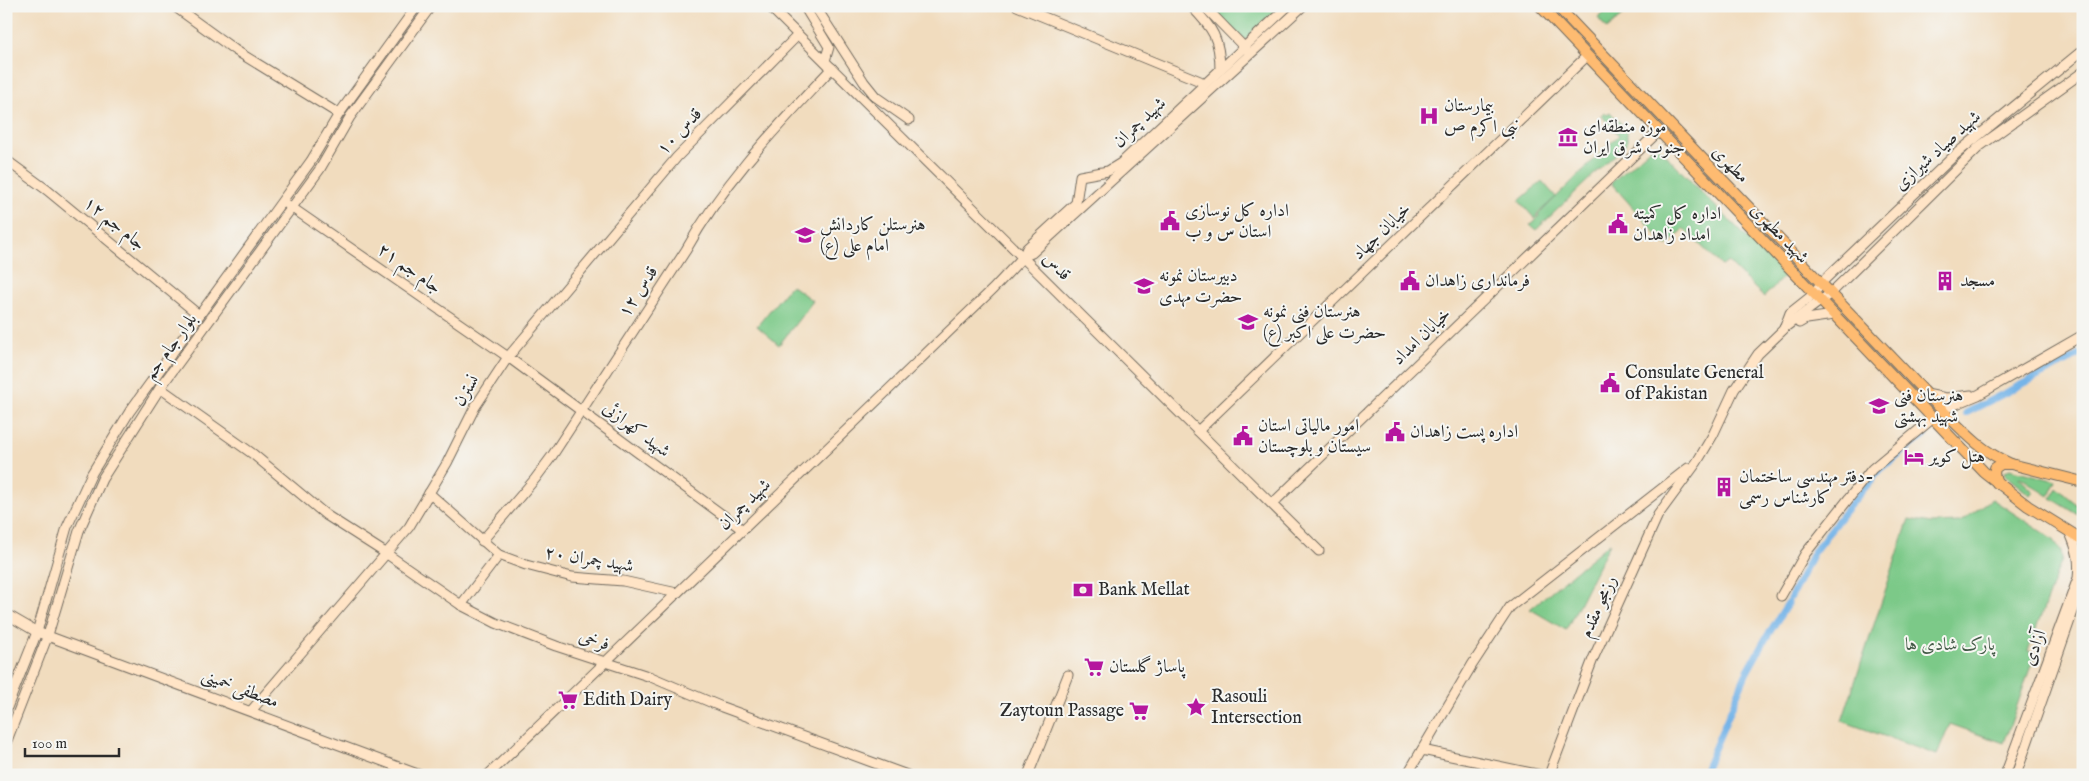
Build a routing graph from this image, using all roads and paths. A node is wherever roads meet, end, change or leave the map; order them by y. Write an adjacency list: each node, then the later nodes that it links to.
1 (174, 6): 23 (street)
2 (417, 6): 23 (street, بلوار جام جم)
3 (431, 6): 29 (street, بلوار جام جم)
4 (769, 6): 14 (street, قدس)
5 (804, 6): 18 (street)
6 (815, 6): 24 (street)
7 (1017, 6): 22 (street)
8 (1191, 6): 20 (street)
9 (1204, 6): 16 (street)
10 (1288, 6): 16 (street, شهید چمران)
11 (1303, 6): 16 (street, شهید چمران)
12 (1540, 6): 17 (main road, شهید مطهری)
13 (1557, 6): 25 (main road, مطهری)
14 (798, 35): 18 (street, قدس); 30 (street, قدس ۱۰)
15 (2083, 50): 32 (street, شهید صیاد شیرازی)
16 (1247, 51): 20 (street, شهید چمران); 31 (street, شهید چمران)
17 (1588, 56): 26 (main road, شهید مطهری); 46 (street, خیابان جهاد)
18 (825, 61): 19 (street, قدس)
19 (832, 68): 31 (street, قدس); 43 (street, قدس ۱۲)
20 (1220, 70): 31 (street, شهید چمران)
21 (2083, 72): 33 (street, شهید صیاد شیرازی)
22 (1200, 81)
23 (338, 114): 28 (street, بلوار جام جم)
24 (909, 120)
25 (1670, 125): 26 (main road); 32 (main road, مطهری)
26 (1660, 133): 34 (main road, شهید مطهری); 54 (street, خیابان امداد)
27 (6, 160): 35 (street, جام جم ۱۲)
28 (282, 201): 29 (street, جام جم ۲۱); 35 (street, بلوار جام جم)
29 (292, 208): 39 (street, جام جم ۲۱); 40 (street, بلوار جام جم)
30 (593, 257): 39 (street, نسترن)
31 (1023, 257): 46 (street, قدس); 55 (street, شهید چمران)
32 (1821, 283): 33 (main road, مطهری); 34 (street, شهید صیاد شیرازی)
33 (1831, 292): 34 (street, شهید صیاد شیرازی); 41 (main road, مطهری)
34 (1818, 298): 36 (main road, شهید مطهری); 37 (street, شهید صیاد شیرازی)
35 (199, 315): 49 (street, بلوار جام جم)
36 (1834, 315): 37 (street); 45 (main road, شهید مطهری)
37 (1782, 330): 47 (street, رزمجو مقدم)
38 (2083, 335): 42 (street)
39 (508, 357): 43 (street, شهید کهرازئی); 53 (street, نسترن)
40 (160, 388): 50 (street, بلوار جام جم); 60 (street, فرخی)
41 (1926, 394): 42 (street); 44 (main road, مطهری)
42 (1978, 395): 44 (street)
43 (581, 409): 55 (street, شهید کهرازئی); 58 (street, قدس ۱۲)
44 (1942, 410): 45 (main road); 48 (main road)
45 (1932, 419): 52 (main road, شهید مطهری); 64 (street)
46 (1198, 431): 54 (street, قدس)
47 (1696, 462): 74 (street); 81 (street, رزمجو مقدم)
48 (2011, 464): 51 (main road); 52 (main road)
49 (92, 473): 50 (street); 67 (street, بلوار جام جم)
50 (102, 478): 68 (street, بلوار جام جم)
51 (2083, 482)
52 (1996, 483): 56 (main road, شهید مطهری)
53 (429, 493): 58 (street, شهید چمران ۲۰); 60 (street, نسترن)
54 (1272, 504): 59 (street, قدس)
55 (742, 530): 63 (street, شهید چمران)
56 (2070, 533): 57 (main road, شهید مطهری); 82 (street, آزادی)
57 (2083, 540)
58 (482, 541): 61 (street, شهید چمران ۲۰)
59 (1319, 550)
60 (387, 554): 65 (street, فرخی); 72 (street, نسترن)
61 (499, 555): 63 (street, شهید چمران ۲۰); 65 (street)
62 (2083, 584): 83 (street, آزادی)
63 (677, 593): 69 (street, شهید چمران)
64 (1782, 596)
65 (460, 605): 69 (street, فرخی)
66 (6, 614): 67 (street)
67 (37, 632): 68 (street, مصطفی خمینی); 71 (street, بلوار جام جم)
68 (48, 635): 72 (street, مصطفی خمینی); 73 (street, بلوار جام جم)
69 (605, 662): 76 (street, شهید چمران); 77 (street, فرخی)
70 (1068, 675): 78 (street)
71 (6, 710)
72 (251, 711): 75 (street, مصطفی خمینی)
73 (6, 743)
74 (1422, 750): 79 (street); 80 (street)
75 (420, 775)
76 (488, 775)
77 (907, 775)
78 (1028, 775)
79 (1407, 775)
80 (1541, 775)
81 (1549, 775)
82 (2005, 775)
83 (2016, 775)

